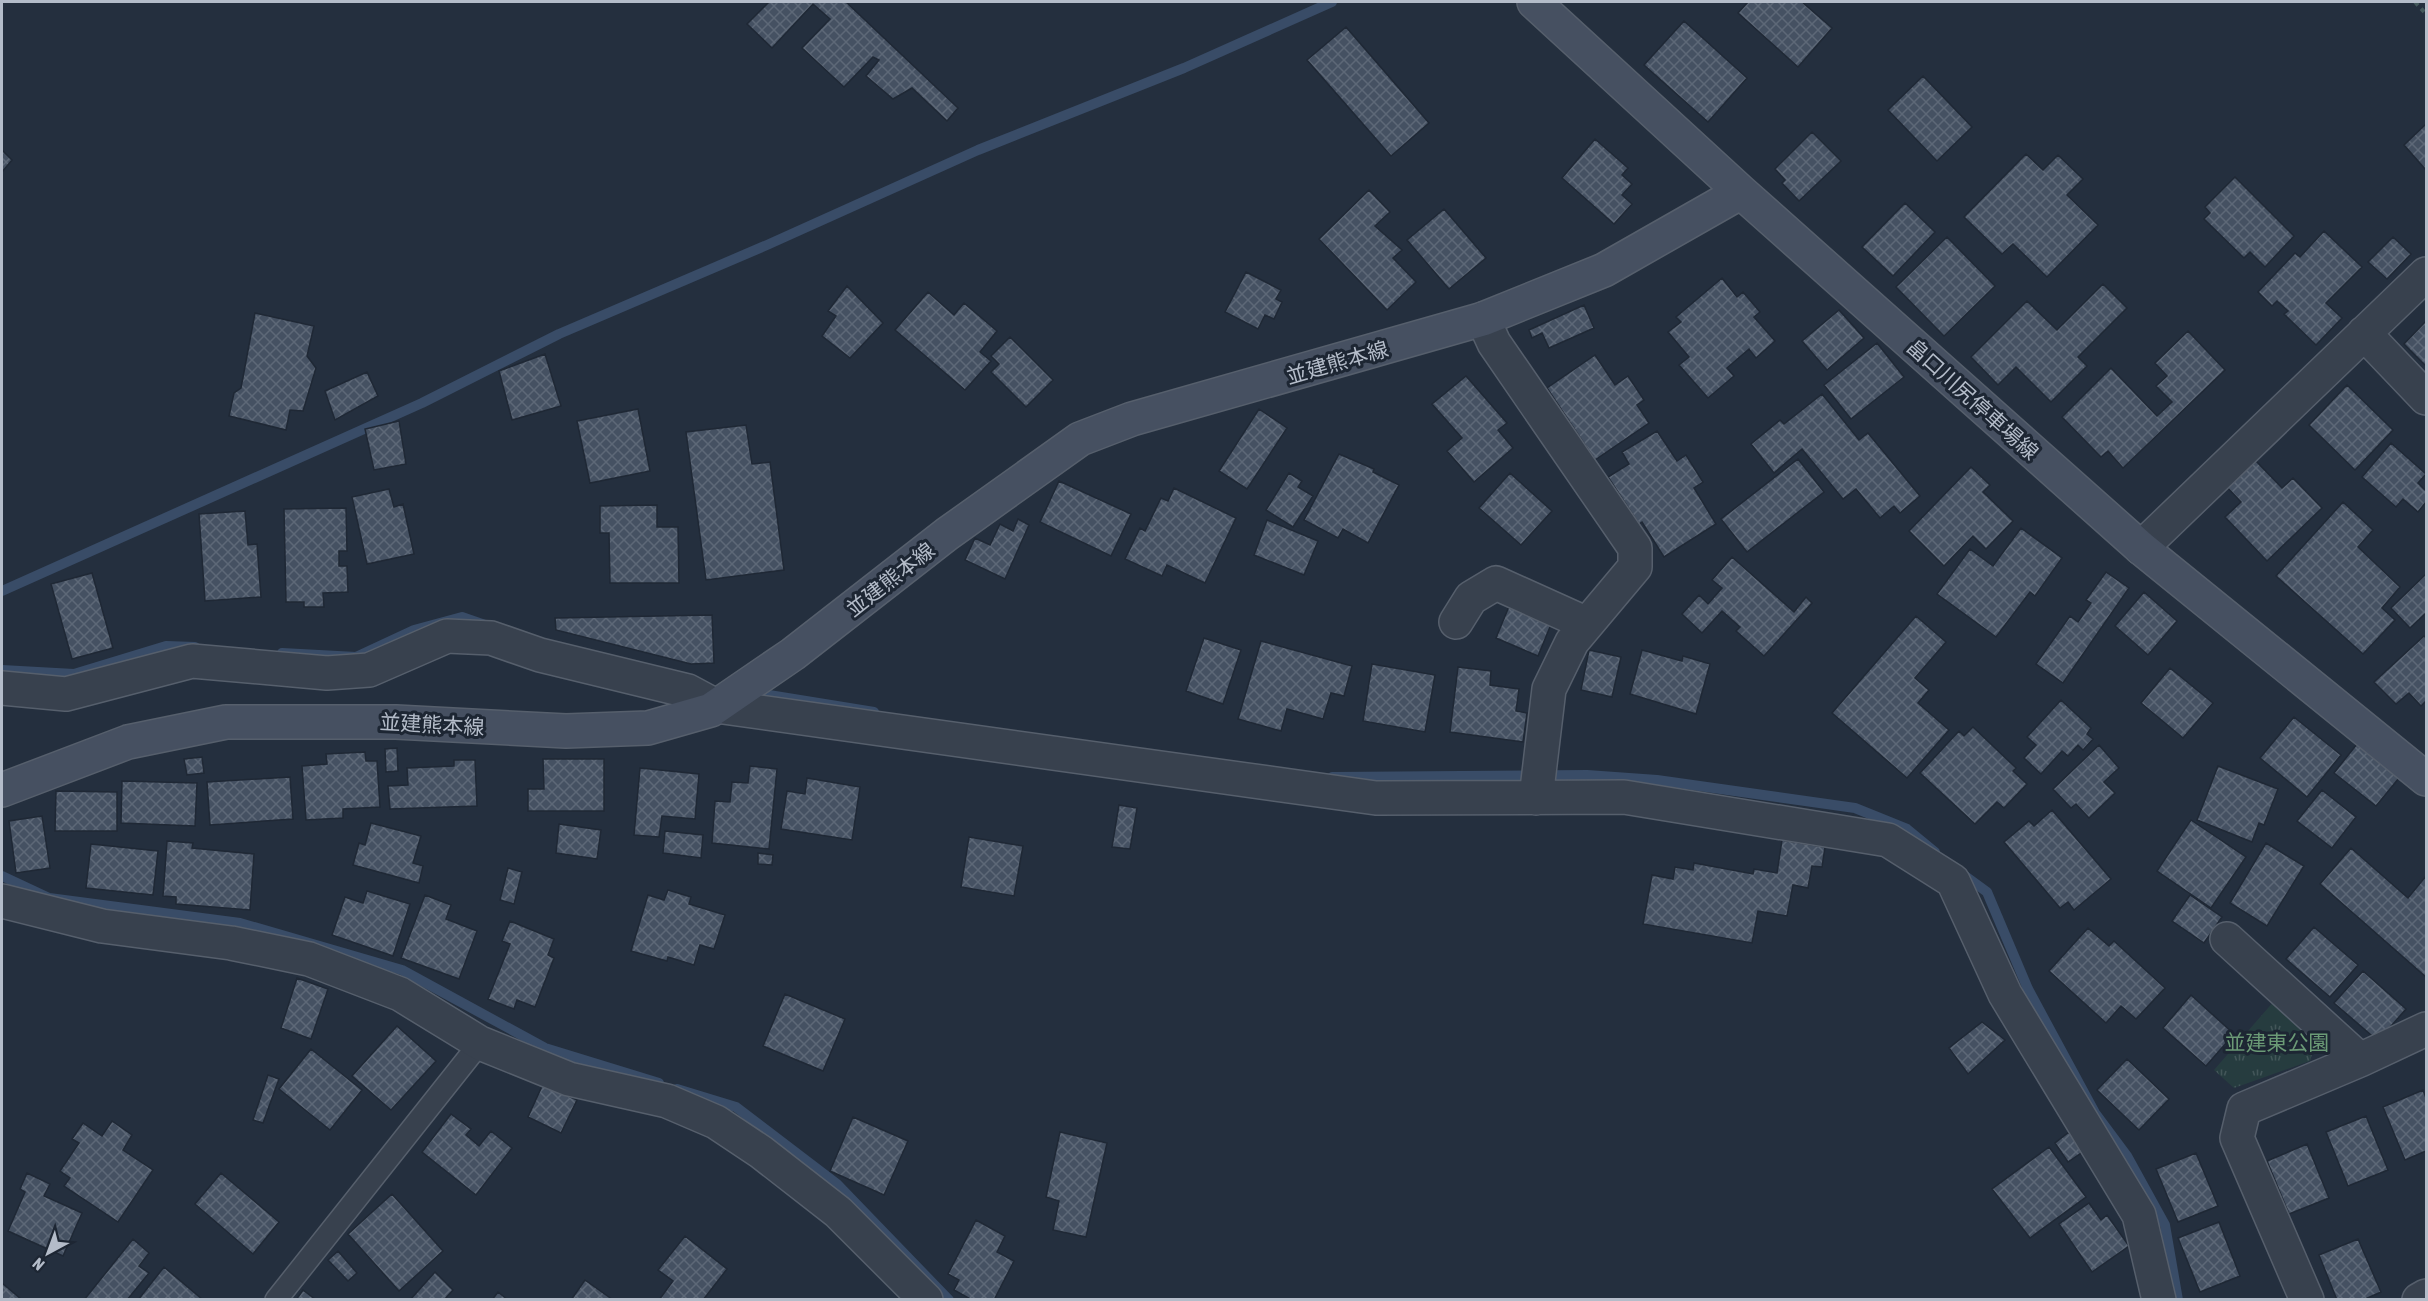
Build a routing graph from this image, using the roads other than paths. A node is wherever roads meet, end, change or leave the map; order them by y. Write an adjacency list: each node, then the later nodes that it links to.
1 (1534, 2): 2 (main road, 畠口川尻停車場線)
2 (1741, 192): 4 (main road, 並建熊本線); 7 (main road, 畠口川尻停車場線)
3 (2427, 274): 5 (street)
4 (1484, 319): 9 (street); 11 (main road, 並建熊本線)
5 (2364, 333): 6 (street); 7 (street)
6 (2427, 398)
7 (2141, 548): 12 (main road, 畠口川尻停車場線)
8 (1456, 622): 9 (street)
9 (1587, 624): 14 (street)
10 (2, 688): 11 (street)
11 (716, 706): 13 (main road, 並建熊本線); 14 (street)
12 (2427, 779)
13 (2, 790)
14 (1536, 798): 23 (street)
15 (2, 901): 18 (street)
16 (2227, 939): 19 (street)
17 (2427, 1029): 19 (street)
18 (480, 1042): 21 (lane); 22 (street)
19 (2360, 1060): 24 (street)
20 (2427, 1296): 25 (street)
21 (276, 1299)
22 (926, 1299)
23 (2158, 1299)
24 (2307, 1299)
25 (2419, 1299)

